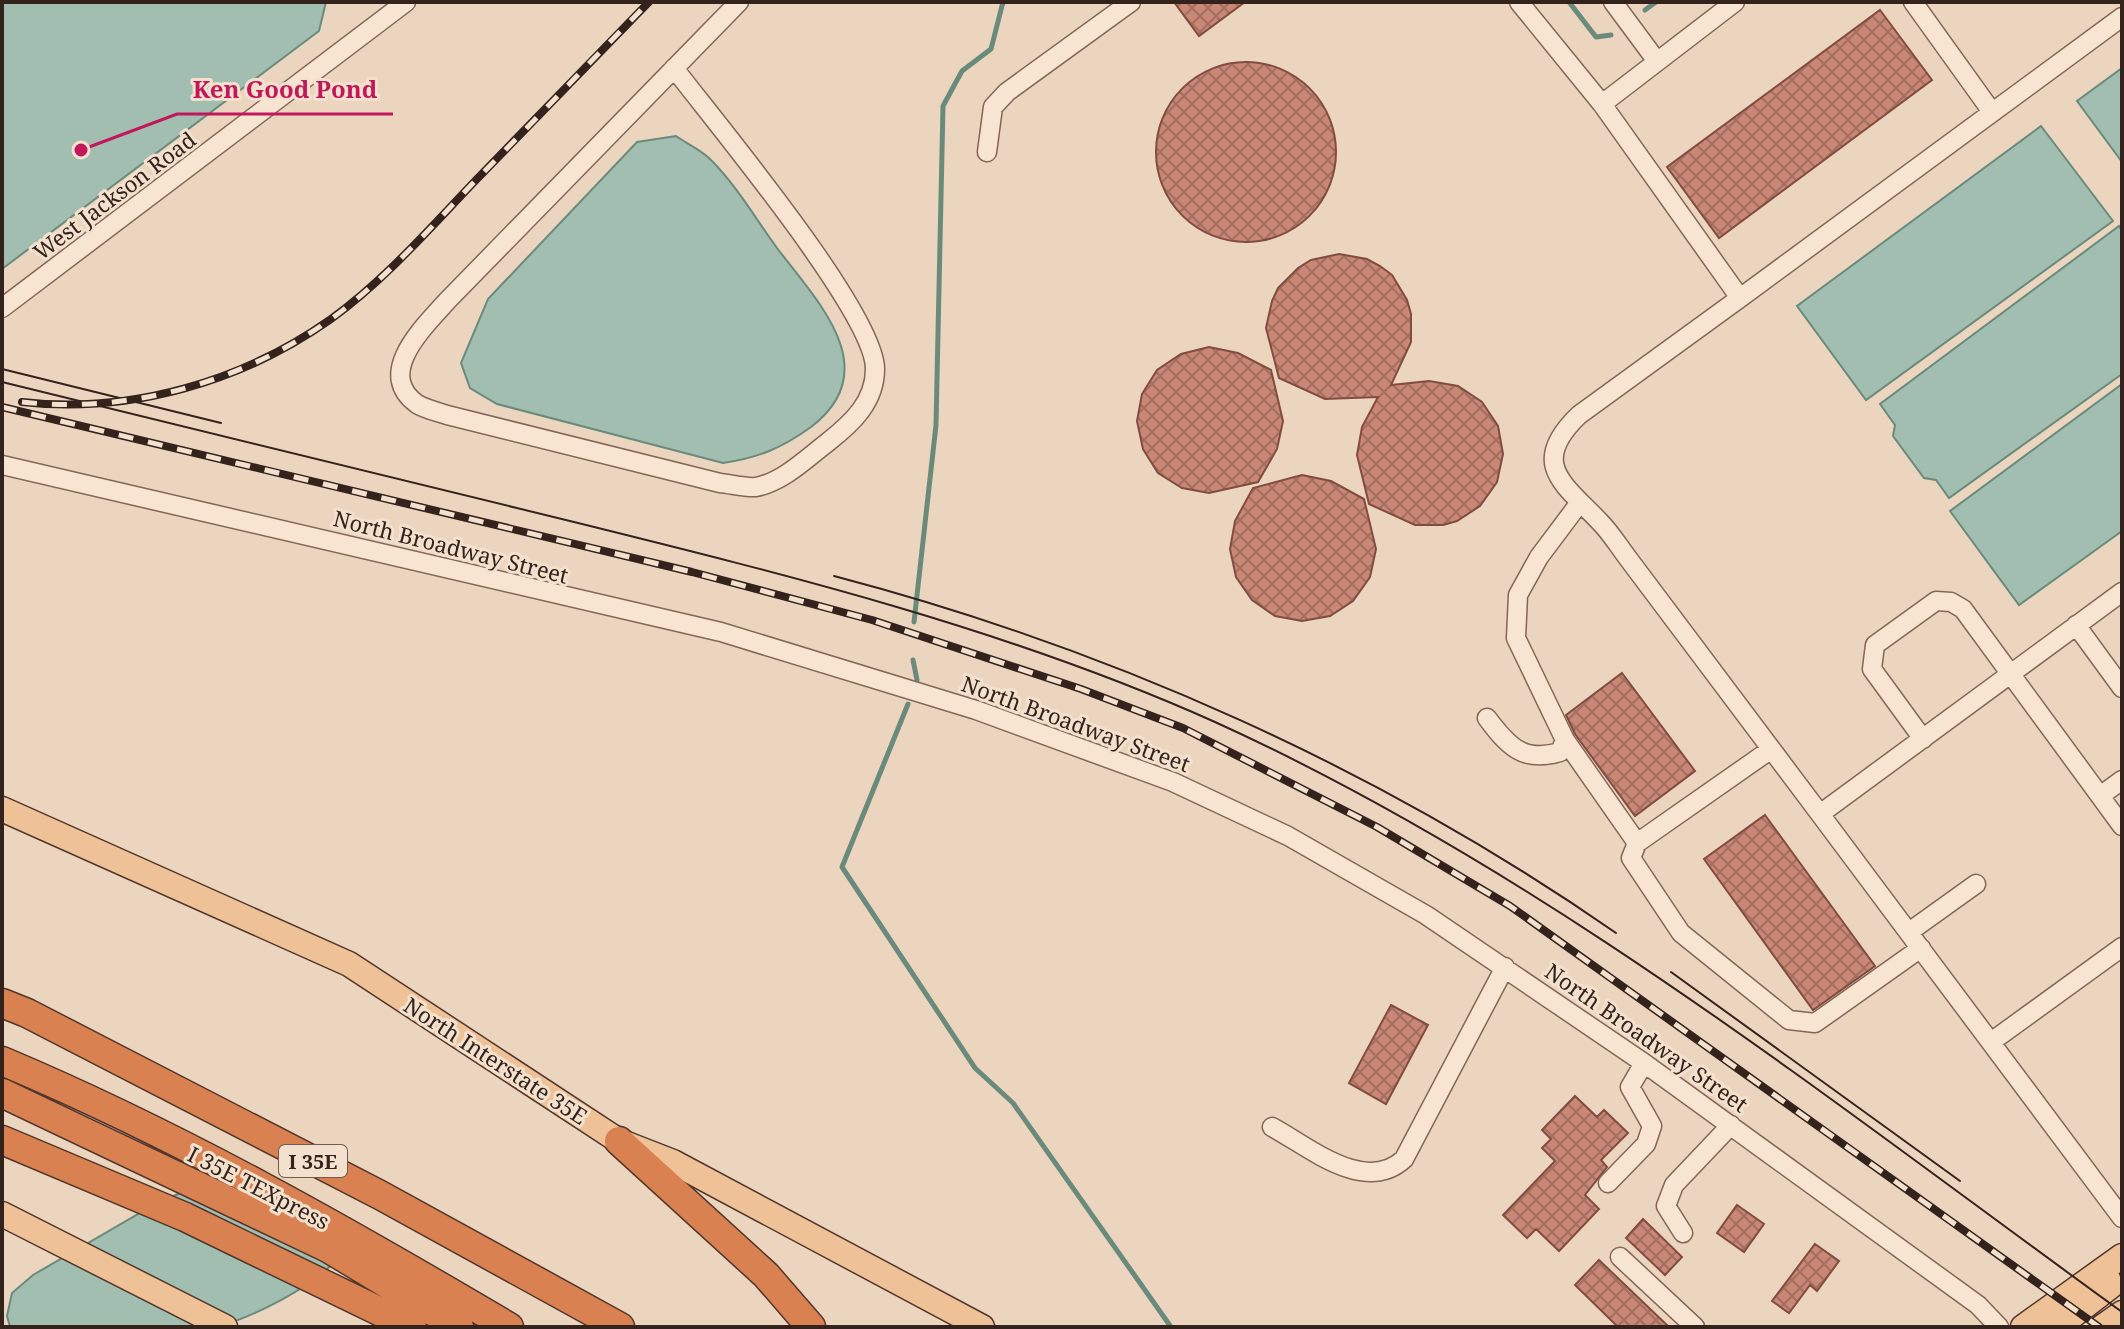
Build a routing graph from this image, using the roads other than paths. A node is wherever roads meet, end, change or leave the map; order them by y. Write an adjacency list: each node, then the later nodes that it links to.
1 (406, 2): 16 (street, West Jackson Road)
2 (739, 2): 11 (street)
3 (1131, 2): 8 (street)
4 (1519, 2): 12 (street)
5 (1613, 2): 10 (street)
6 (1735, 2): 10 (street)
7 (1913, 2): 13 (street)
8 (1111, 8): 14 (street)
9 (2122, 17): 13 (street)
10 (1656, 60): 12 (street)
11 (674, 68): 11 (street)
12 (1602, 104): 15 (street)
13 (1992, 112): 15 (street)
14 (987, 152)
15 (1740, 298): 18 (street)
16 (2, 308)
17 (2, 465): 37 (street, North Broadway Street)
18 (1578, 505): 25 (street); 26 (street)
19 (2122, 592): 20 (street)
20 (2076, 625): 21 (street); 22 (street)
21 (2011, 674): 24 (street); 24 (street); 28 (street)
22 (2122, 688)
23 (1487, 718): 25 (street)
24 (1923, 739): 30 (street)
25 (1565, 740): 32 (street)
26 (1770, 750): 30 (street); 32 (street)
27 (2122, 780): 28 (street)
28 (2100, 796): 31 (street)
29 (2, 809): 46 (main road, North Interstate 35E)
30 (1820, 814): 34 (street)
31 (2122, 826)
32 (1637, 843): 36 (street)
33 (1976, 884): 34 (street)
34 (1909, 932): 36 (street)
35 (2122, 947): 39 (street)
36 (1921, 948): 39 (street)
37 (1505, 967): 41 (street, North Broadway Street); 44 (street)
38 (2, 1003): 58 (highway, I 35E)
39 (1991, 1042): 49 (street)
40 (2, 1061): 57 (highway, I 35E TEXpress)
41 (1644, 1063): 43 (street, North Broadway Street); 47 (street)
42 (2, 1093): 56 (highway)
43 (1731, 1125): 50 (street); 62 (street, North Broadway Street)
44 (1272, 1127)
45 (2, 1140): 55 (highway)
46 (619, 1141): 59 (highway); 60 (main road, North Interstate 35E)
47 (1608, 1183)
48 (2, 1214): 54 (main road)
49 (2122, 1218)
50 (1683, 1233)
51 (1620, 1257): 61 (street)
52 (2113, 1263): 63 (main road); 64 (main road)
53 (2122, 1313): 65 (main road)
54 (225, 1327)
55 (412, 1327)
56 (459, 1327)
57 (509, 1327)
58 (620, 1327)
59 (811, 1327)
60 (982, 1327)
61 (1695, 1327)
62 (1999, 1327)
63 (2023, 1327)
64 (2058, 1327)
65 (2102, 1327)

